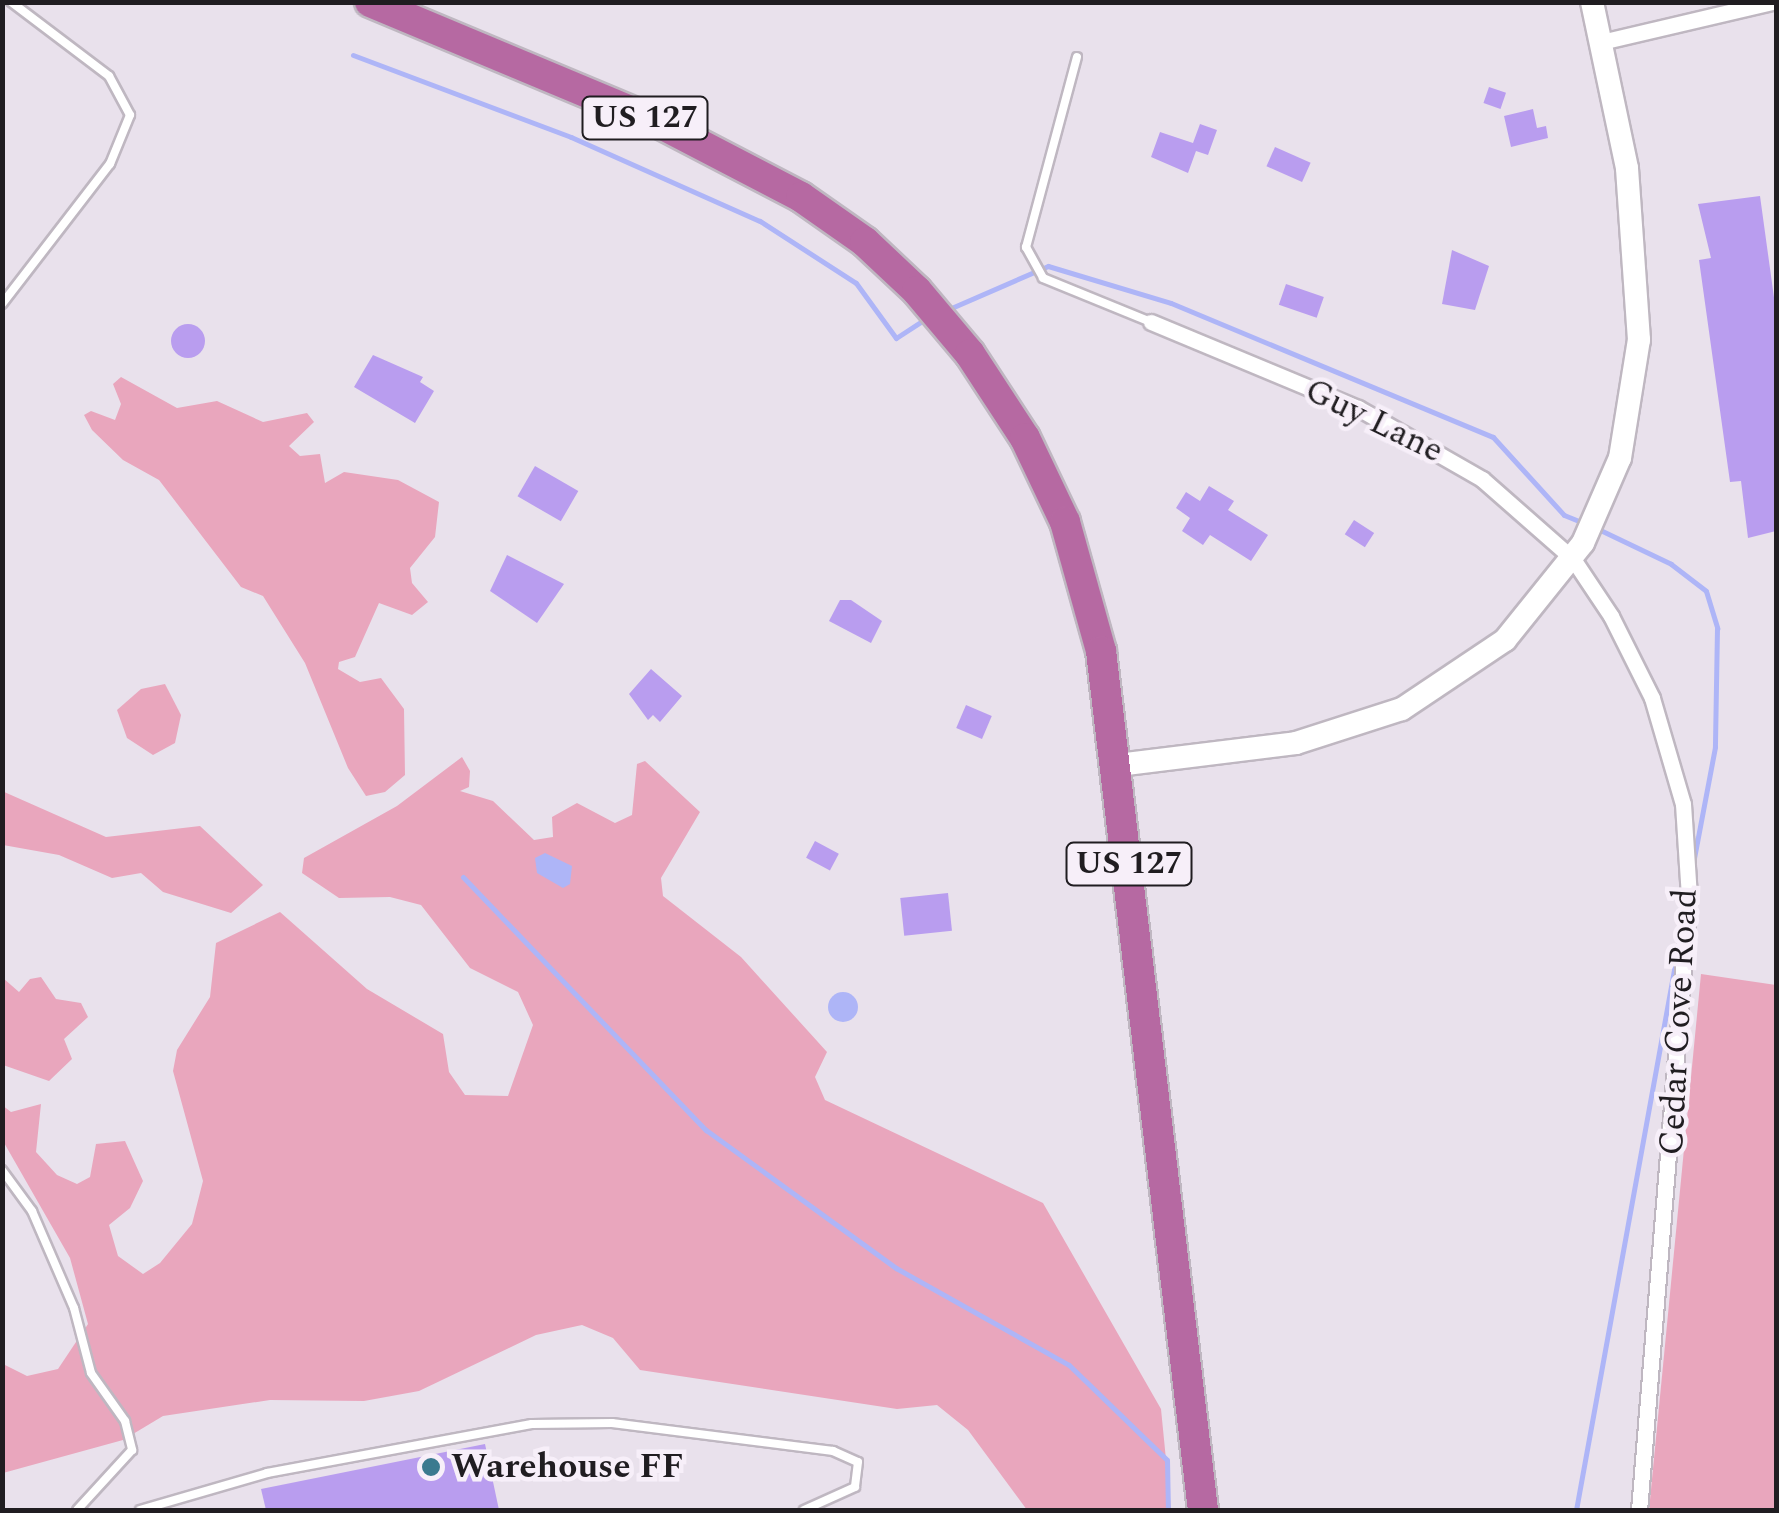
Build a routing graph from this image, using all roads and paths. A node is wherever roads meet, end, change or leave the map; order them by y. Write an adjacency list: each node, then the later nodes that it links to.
1 (11, 2): 8 (lane)
2 (370, 2): 11 (highway, US 127)
3 (1592, 2): 6 (street)
4 (1771, 2): 5 (street)
5 (1750, 5): 6 (street)
6 (1601, 42): 10 (street)
7 (1077, 57): 9 (lane)
8 (2, 304)
9 (1151, 322): 10 (street, Guy Lane)
10 (1572, 559): 11 (street); 17 (street, Cedar Cove Road)
11 (1118, 766): 16 (highway, US 127)
12 (2, 1170): 13 (lane)
13 (76, 1510)
14 (140, 1510): 15 (lane)
15 (804, 1510)
16 (1203, 1510)
17 (1639, 1510)

